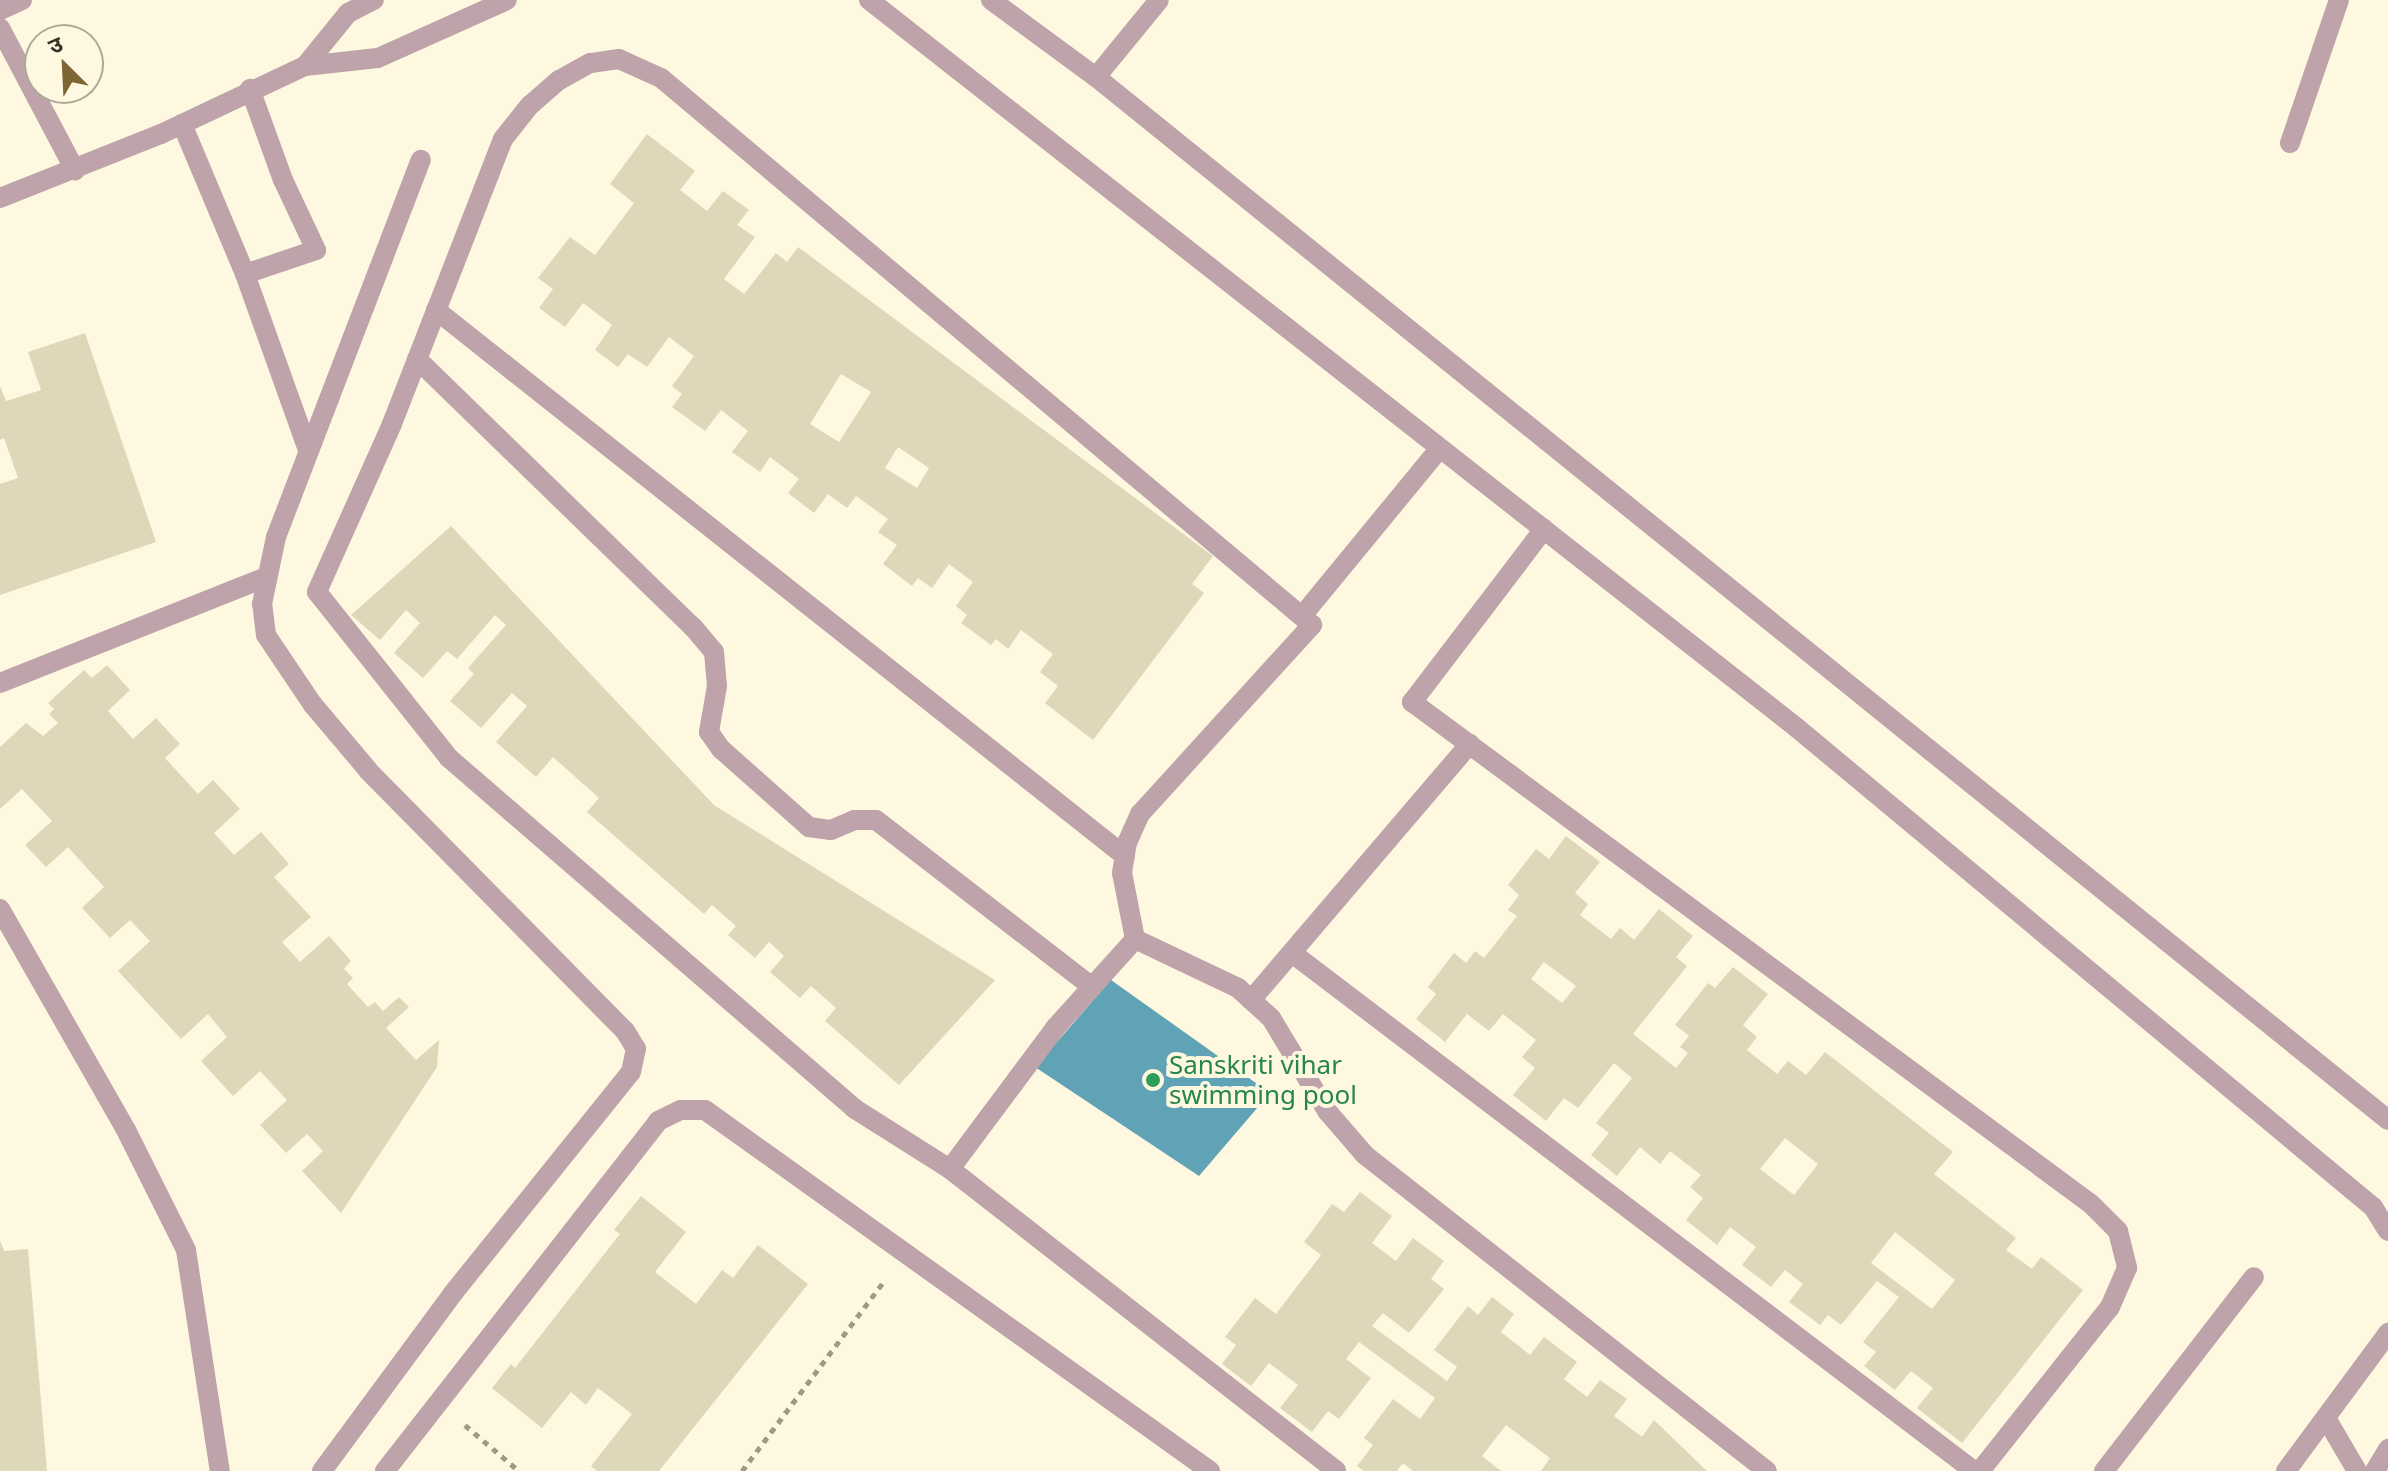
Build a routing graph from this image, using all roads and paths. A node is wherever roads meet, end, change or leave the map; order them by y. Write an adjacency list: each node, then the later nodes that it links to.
1 (22, 0): 8 (street)
2 (374, 0): 10 (street)
3 (507, 0): 10 (street)
4 (869, 0): 21 (street)
5 (991, 0): 11 (street)
6 (1159, 0): 11 (street)
7 (2339, 0): 14 (street)
8 (0, 10)
9 (0, 28): 16 (street)
10 (305, 66): 12 (street)
11 (1096, 77): 34 (street)
12 (250, 89): 13 (street); 18 (street)
13 (182, 124): 16 (street); 18 (street)
14 (2290, 143)
15 (421, 160): 22 (street)
16 (75, 170): 17 (street)
17 (0, 198)
18 (245, 274): 22 (street)
19 (436, 310): 20 (street); 25 (street); 28 (street)
20 (417, 359): 32 (street); 35 (street)
21 (1440, 448): 23 (street); 25 (street)
22 (308, 450): 24 (street)
23 (1544, 529): 27 (street); 36 (street)
24 (267, 577): 26 (street); 44 (street)
25 (1302, 616): 28 (street)
26 (0, 683)
27 (1470, 744): 31 (street); 52 (street)
28 (1125, 856): 30 (street)
29 (0, 909): 43 (street)
30 (1135, 939): 32 (street); 33 (street)
31 (1292, 953): 33 (street); 51 (street)
32 (1092, 987): 35 (street)
33 (1251, 1000): 50 (street)
34 (2388, 1120)
35 (950, 1169): 49 (street)
36 (2388, 1231)
37 (905, 1253): 40 (street); 47 (path); 48 (street)
38 (2254, 1277): 53 (street)
39 (2388, 1333): 41 (street)
40 (437, 1401): 45 (street); 46 (path)
41 (2326, 1418): 54 (street); 55 (street)
42 (2388, 1449): 56 (street)
43 (220, 1471)
44 (322, 1471)
45 (385, 1471)
46 (519, 1471)
47 (742, 1471)
48 (1210, 1471)
49 (1336, 1471)
50 (1767, 1471)
51 (1974, 1471)
52 (1980, 1471)
53 (2104, 1471)
54 (2286, 1471)
55 (2357, 1471)
56 (2375, 1471)

